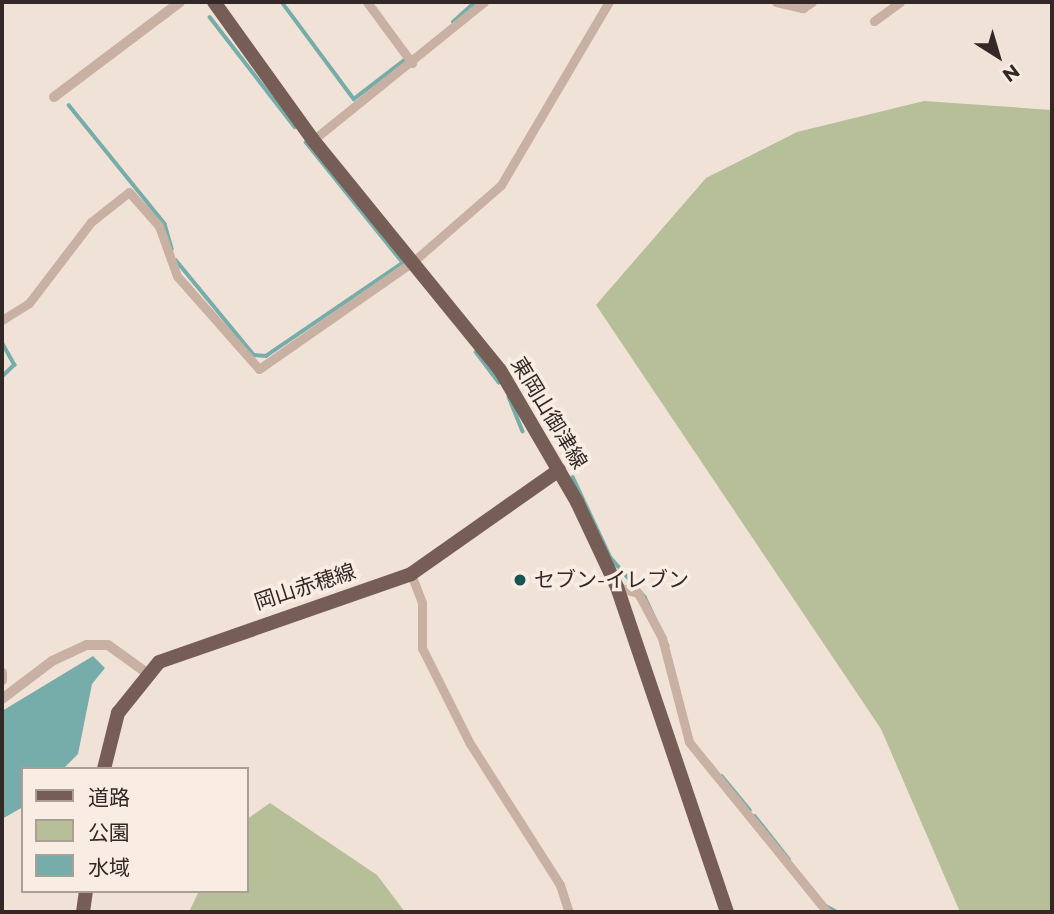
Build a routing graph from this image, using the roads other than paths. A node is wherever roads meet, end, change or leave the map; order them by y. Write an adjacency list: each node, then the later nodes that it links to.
1 (180, 2): 11 (street)
2 (214, 2): 12 (main road, 東岡山御津線)
3 (367, 2): 10 (street)
4 (484, 2): 10 (street)
5 (609, 2): 13 (street)
6 (776, 2): 7 (street)
7 (812, 2)
8 (900, 2): 9 (street)
9 (874, 21)
10 (409, 59): 12 (street)
11 (54, 97)
12 (313, 140): 13 (main road, 東岡山御津線)
13 (415, 260): 14 (street); 15 (main road, 東岡山御津線)
14 (2, 320)
15 (559, 470): 16 (main road, 岡山赤穂線); 17 (main road, 東岡山御津線)
16 (411, 574): 19 (main road, 岡山赤穂線); 25 (street)
17 (617, 587): 26 (main road, 東岡山御津線); 27 (street)
18 (2, 672): 20 (street)
19 (147, 673): 21 (street); 22 (main road, 岡山赤穂線)
20 (2, 680)
21 (2, 699)
22 (104, 767)
23 (86, 893): 24 (main road)
24 (83, 912)
25 (569, 912)
26 (727, 912)
27 (827, 912)

